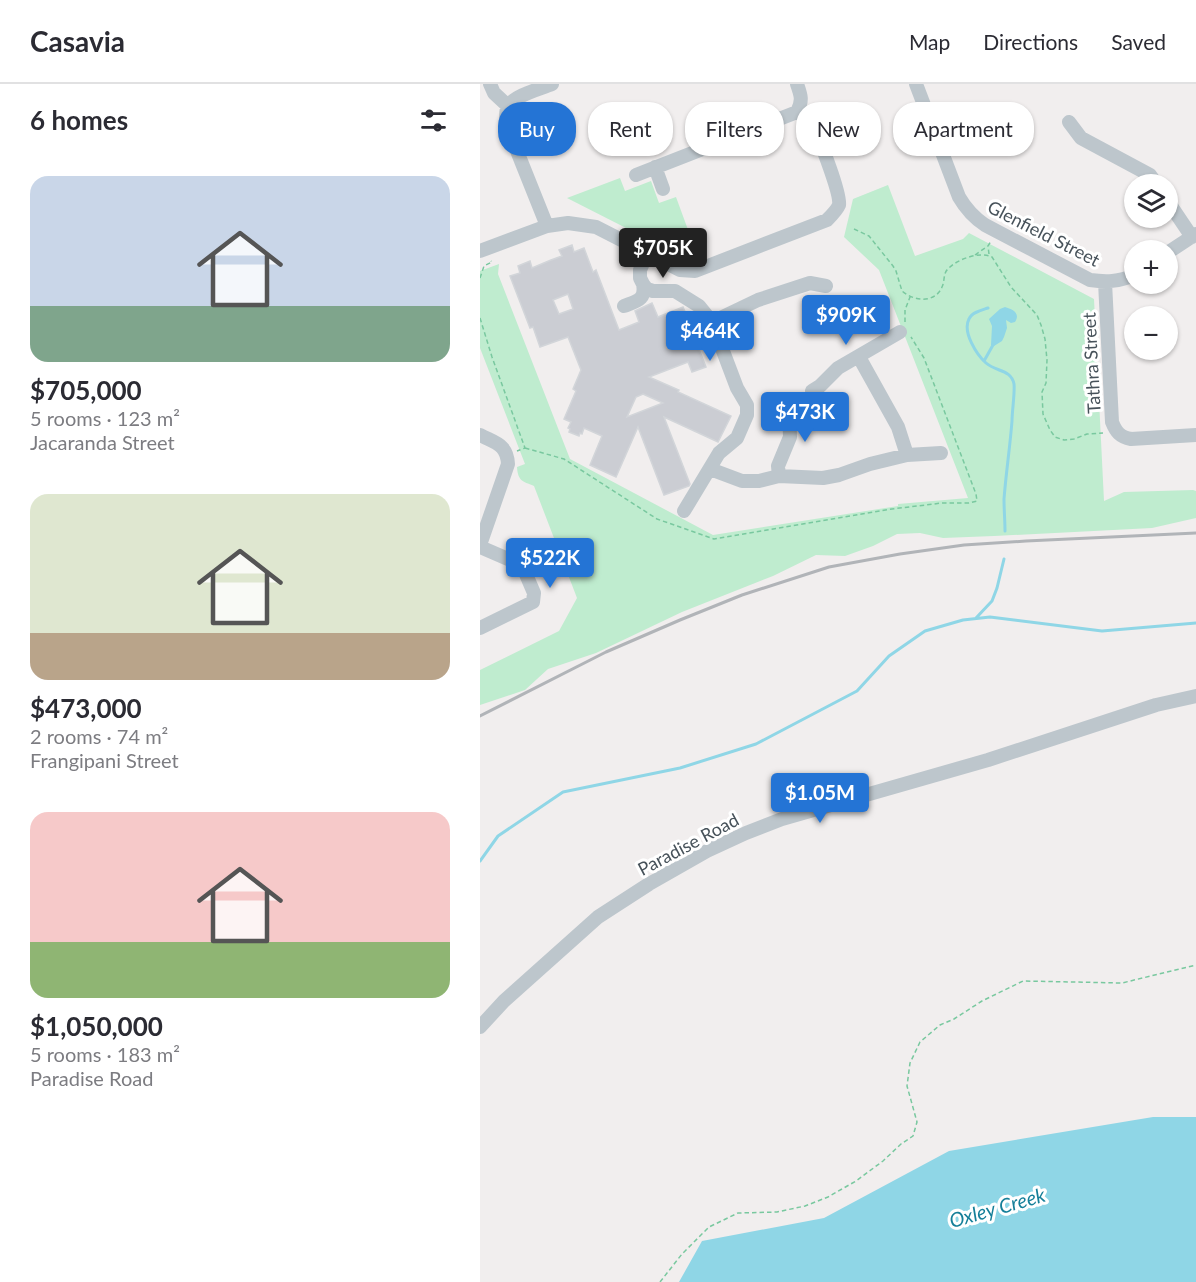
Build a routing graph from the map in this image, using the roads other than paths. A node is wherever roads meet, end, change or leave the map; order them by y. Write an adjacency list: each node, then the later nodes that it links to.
1 (490, 84): 5 (street)
2 (552, 84): 6 (street)
3 (796, 84): 7 (street)
4 (916, 84): 23 (street, Glenfield Street)
5 (504, 102)
6 (513, 102)
7 (801, 102)
8 (796, 112): 12 (street)
9 (1069, 122): 13 (street)
10 (519, 156): 17 (street)
11 (824, 156): 21 (street)
12 (656, 167): 14 (street); 15 (street)
13 (1148, 174)
14 (636, 175)
15 (663, 189)
16 (1178, 215): 18 (street)
17 (547, 226): 20 (street); 21 (street)
18 (1194, 236): 19 (street)
19 (1178, 246)
20 (483, 250)
21 (647, 254): 24 (street)
22 (1124, 279): 23 (street, Glenfield Street)
23 (1105, 282): 33 (street, Tathra Street)
24 (643, 284): 26 (street); 27 (street)
25 (826, 286): 27 (street)
26 (624, 306)
27 (712, 322): 36 (street)
28 (900, 332): 29 (street)
29 (859, 357): 30 (street); 35 (street)
30 (812, 391)
31 (789, 409): 37 (street)
32 (480, 435): 39 (street)
33 (1196, 435)
34 (942, 453): 35 (street)
35 (907, 455): 37 (street)
36 (710, 469): 37 (street); 38 (street)
37 (778, 476)
38 (684, 511)
39 (480, 546): 40 (street)
40 (480, 628)
41 (1196, 696): 42 (street, Paradise Road)
42 (480, 1027)

